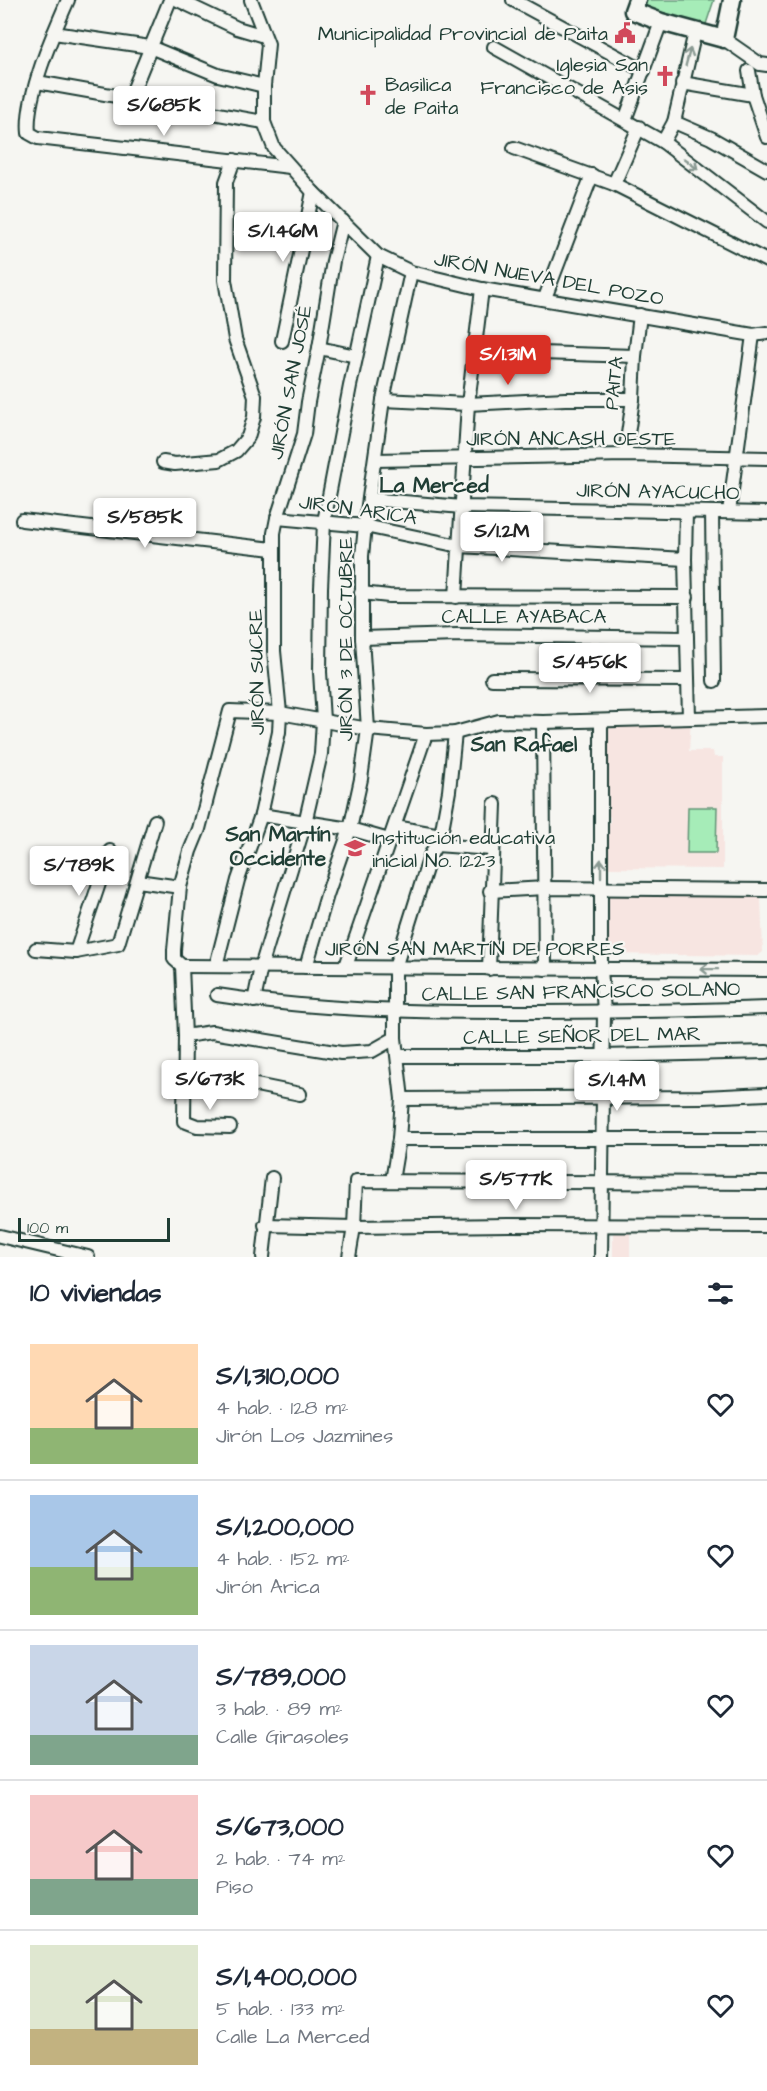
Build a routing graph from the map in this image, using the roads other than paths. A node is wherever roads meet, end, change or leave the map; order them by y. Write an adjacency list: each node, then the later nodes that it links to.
1 (69, 0): 10 (street)
2 (170, 0): 13 (street)
3 (178, 0): 11 (street)
4 (251, 0): 11 (street, JIRÓN NUEVA DEL POZO)
5 (513, 0): 17 (street)
6 (732, 0): 12 (street)
7 (635, 5): 8 (street)
8 (661, 22): 9 (street); 17 (street)
9 (695, 32): 12 (street); 19 (street, one-way to 9)
10 (54, 33): 13 (street); 18 (street)
11 (264, 36): 20 (street, JIRÓN NUEVA DEL POZO)
12 (724, 39): 15 (street)
13 (150, 47): 20 (street); 22 (street)
14 (494, 47): 23 (street)
15 (767, 65)
16 (749, 70): 21 (street)
17 (644, 71): 23 (street)
18 (37, 82): 22 (street); 30 (street)
19 (682, 83): 21 (street); 25 (street)
20 (264, 86): 24 (street, JIRÓN NUEVA DEL POZO)
21 (753, 95): 27 (street)
22 (130, 98): 24 (street)
23 (625, 120): 26 (street)
24 (264, 122): 31 (street, JIRÓN NUEVA DEL POZO)
25 (674, 122): 28 (street); 32 (street)
26 (639, 127): 28 (street); 34 (street)
27 (767, 137)
28 (663, 142): 37 (street, one-way to 37)
29 (514, 148): 33 (street)
30 (234, 160): 31 (street); 59 (street)
31 (290, 167): 35 (street, JIRÓN NUEVA DEL POZO)
32 (767, 170)
33 (592, 176): 34 (street); 42 (street)
34 (614, 183): 39 (street)
35 (313, 192): 36 (street, JIRÓN NUEVA DEL POZO); 46 (street)
36 (343, 221): 38 (street, JIRÓN NUEVA DEL POZO); 47 (street, JIRÓN SAN JOSÉ)
37 (767, 222)
38 (378, 256): 40 (street, JIRÓN NUEVA DEL POZO); 49 (street)
39 (767, 261)
40 (411, 272): 41 (street, JIRÓN NUEVA DEL POZO); 52 (street, JIRÓN 3 DE OCTUBRE)
41 (482, 289): 42 (street, JIRÓN NUEVA DEL POZO); 48 (street)
42 (545, 298): 43 (street, JIRÓN NUEVA DEL POZO)
43 (640, 315): 45 (street, JIRÓN NUEVA DEL POZO); 50 (street, PAITA)
44 (767, 333): 45 (street, JIRÓN NUEVA DEL POZO)
45 (753, 335): 57 (street)
46 (282, 341)
47 (320, 348): 49 (street); 66 (street, JIRÓN SAN JOSÉ)
48 (474, 351): 50 (street); 53 (street)
49 (356, 356): 68 (street)
50 (635, 356): 51 (street, PAITA)
51 (633, 399): 53 (street); 54 (street, PAITA)
52 (383, 400): 53 (street); 58 (street, JIRÓN 3 DE OCTUBRE)
53 (468, 404): 55 (street)
54 (625, 455): 55 (street, JIRÓN ANCASH OESTE); 57 (street, JIRÓN ANCASH OESTE)
55 (466, 458): 58 (street, JIRÓN ANCASH OESTE); 61 (street)
56 (767, 458): 57 (street, JIRÓN ANCASH OESTE)
57 (735, 459): 64 (street)
58 (375, 460): 60 (street, JIRÓN 3 DE OCTUBRE)
59 (163, 462)
60 (369, 499): 61 (street, JIRÓN AYACUCHO); 69 (street, JIRÓN 3 DE OCTUBRE)
61 (462, 507): 62 (street, JIRÓN AYACUCHO); 70 (street)
62 (686, 512): 63 (street, JIRÓN AYACUCHO); 72 (street)
63 (712, 512): 64 (street, JIRÓN AYACUCHO); 80 (street)
64 (729, 512): 65 (street, JIRÓN AYACUCHO)
65 (767, 513)
66 (277, 518): 68 (street, JIRÓN ARICA); 71 (street, JIRÓN SAN JOSÉ)
67 (22, 519): 71 (street)
68 (324, 522): 69 (street, JIRÓN ARICA); 84 (street)
69 (364, 526): 70 (street, JIRÓN ARICA); 73 (street, JIRÓN 3 DE OCTUBRE)
70 (459, 546): 72 (street, JIRÓN ARICA); 74 (street)
71 (273, 549): 81 (street, JIRÓN SUCRE)
72 (685, 559): 75 (street)
73 (361, 593): 74 (street); 76 (street, JIRÓN 3 DE OCTUBRE)
74 (456, 597): 75 (street)
75 (687, 597): 77 (street)
76 (362, 638): 77 (street, CALLE AYABACA); 87 (street, JIRÓN 3 DE OCTUBRE)
77 (687, 638): 79 (street)
78 (492, 679): 79 (street)
79 (688, 680): 83 (street)
80 (714, 681)
81 (280, 712): 84 (street); 91 (street, JIRÓN SUCRE); 101 (street)
82 (767, 716): 83 (street)
83 (688, 718): 85 (street)
84 (323, 720): 87 (street); 93 (street)
85 (601, 721): 86 (street); 103 (street, one-way to 85)
86 (543, 722): 88 (street); 102 (street)
87 (368, 729): 89 (street); 95 (street, JIRÓN 3 DE OCTUBRE)
88 (455, 733): 89 (street); 97 (street)
89 (426, 734): 94 (street)
90 (495, 804): 98 (street)
91 (261, 815): 93 (street); 109 (street, JIRÓN SUCRE)
92 (155, 821): 100 (street)
93 (304, 823): 95 (street); 111 (street)
94 (395, 827): 96 (street); 97 (street)
95 (350, 830): 96 (street); 112 (street, JIRÓN 3 DE OCTUBRE)
96 (389, 840): 110 (street)
97 (438, 840): 98 (street); 113 (street)
98 (492, 849): 105 (street)
99 (110, 851): 107 (street)
100 (138, 881): 101 (street); 107 (street)
101 (180, 887): 108 (street)
102 (545, 888): 103 (street); 105 (street); 116 (street)
103 (601, 889): 104 (street); 114 (street)
104 (767, 890)
105 (490, 891): 115 (street)
106 (36, 949): 107 (street)
107 (76, 952)
108 (182, 966): 109 (street, JIRÓN SAN MARTÍN DE PORRES); 123 (street)
109 (216, 966): 111 (street, JIRÓN SAN MARTÍN DE PORRES)
110 (346, 966): 112 (street, JIRÓN SAN MARTÍN DE PORRES); 113 (street, JIRÓN SAN MARTÍN DE PORRES)
111 (261, 967): 112 (street, JIRÓN SAN MARTÍN DE PORRES); 119 (street)
112 (306, 967)
113 (395, 968): 115 (street, JIRÓN SAN MARTÍN DE PORRES); 121 (street)
114 (601, 968): 116 (street, JIRÓN SAN MARTÍN DE PORRES); 117 (street, JIRÓN SAN MARTÍN DE PORRES, one-way to 114); 122 (street)
115 (489, 969): 116 (street, JIRÓN SAN MARTÍN DE PORRES)
116 (545, 969)
117 (767, 970)
118 (217, 994): 119 (street, CALLE SAN FRANCISCO SOLANO)
119 (254, 1001): 121 (street, CALLE SAN FRANCISCO SOLANO)
120 (767, 1008): 122 (street, CALLE SAN FRANCISCO SOLANO)
121 (395, 1012): 122 (street, CALLE SAN FRANCISCO SOLANO); 124 (street)
122 (604, 1012): 127 (street)
123 (185, 1036): 124 (street); 128 (street)
124 (395, 1038): 126 (street)
125 (767, 1052): 127 (street, CALLE SEÑOR DEL MAR)
126 (398, 1056): 127 (street, CALLE SEÑOR DEL MAR); 132 (street)
127 (603, 1056): 131 (street)
128 (185, 1075): 129 (street); 133 (street)
129 (300, 1094)
130 (767, 1094): 131 (street)
131 (602, 1098): 132 (street); 135 (street)
132 (402, 1099): 134 (street)
133 (230, 1127)
134 (399, 1139): 135 (street); 138 (street)
135 (602, 1139): 136 (street); 139 (street)
136 (767, 1139)
137 (272, 1178): 141 (street)
138 (393, 1181): 139 (street); 144 (street)
139 (602, 1183): 140 (street); 142 (street)
140 (767, 1183)
141 (266, 1225): 144 (street); 147 (street)
142 (601, 1226): 143 (street); 144 (street); 149 (street)
143 (767, 1226)
144 (354, 1227): 148 (street)
145 (0, 1236): 146 (street)
146 (88, 1257)
147 (263, 1257)
148 (349, 1257)
149 (601, 1257)

